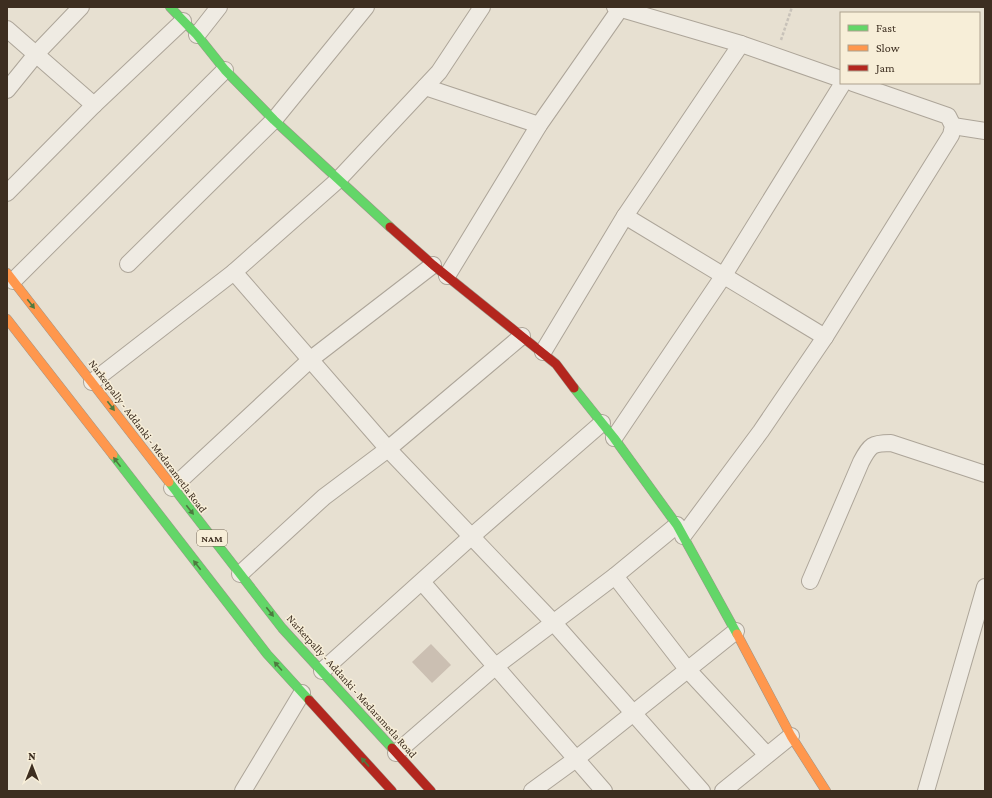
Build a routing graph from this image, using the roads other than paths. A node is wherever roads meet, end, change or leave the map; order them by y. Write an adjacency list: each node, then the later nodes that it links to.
1 (81, 7): 11 (street)
2 (170, 7): 7 (main road)
3 (219, 7): 9 (street)
4 (366, 7): 19 (street)
5 (482, 7): 16 (street)
6 (617, 8): 10 (street); 20 (street)
7 (183, 21): 9 (main road); 18 (street)
8 (7, 29): 11 (street)
9 (197, 35): 12 (main road)
10 (741, 44): 13 (street); 25 (street)
11 (37, 54): 17 (street); 18 (street)
12 (225, 70): 19 (main road); 31 (street)
13 (840, 79)
14 (842, 84): 29 (street)
15 (856, 84): 21 (street)
16 (425, 87): 20 (street); 23 (street)
17 (7, 90)
18 (94, 105): 24 (street)
19 (274, 120): 23 (main road); 26 (street)
20 (539, 125): 30 (street)
21 (954, 126): 22 (street); 34 (street)
22 (985, 131)
23 (338, 180): 27 (main road); 28 (street)
24 (7, 193)
25 (625, 216): 29 (street); 35 (street)
26 (128, 264)
27 (433, 265): 30 (main road); 36 (street)
28 (234, 272): 36 (street); 37 (street)
29 (724, 275): 34 (street); 39 (street)
30 (447, 276): 33 (main road)
31 (10, 277): 37 (main road, Narketpally - Addanki - Medarametla Road / NAM, one-way to 37)
32 (7, 319): 55 (main road, NAM, one-way to 32)
33 (522, 336): 35 (main road); 40 (street)
34 (824, 337): 43 (street)
35 (542, 352): 38 (main road)
36 (311, 359): 40 (street); 42 (street)
37 (92, 382): 42 (main road, Narketpally - Addanki - Medarametla Road / NAM, one-way to 42)
38 (602, 423): 39 (main road); 44 (street)
39 (614, 438): 43 (main road)
40 (388, 449): 44 (street); 45 (street)
41 (985, 474): 47 (street)
42 (172, 488): 45 (main road, Narketpally - Addanki - Medarametla Road / NAM, one-way to 45)
43 (680, 530): 46 (street); 51 (main road)
44 (472, 536): 48 (street); 50 (street)
45 (240, 574): 54 (main road, Narketpally - Addanki - Medarametla Road / NAM, one-way to 54)
46 (615, 576): 50 (street); 53 (street)
47 (810, 581)
48 (422, 582): 52 (street); 54 (street)
49 (985, 587): 69 (street)
50 (553, 622): 52 (street); 56 (street)
51 (736, 631): 53 (street); 57 (main road)
52 (496, 666): 58 (street); 60 (street)
53 (687, 669): 56 (street); 59 (street)
54 (322, 671): 58 (main road, Narketpally - Addanki - Medarametla Road / NAM)
55 (302, 693): 61 (street); 62 (main road, NAM, one-way to 55)
56 (633, 714): 60 (street); 66 (street)
57 (791, 736): 59 (street); 68 (main road)
58 (396, 752): 63 (main road, Narketpally - Addanki - Medarametla Road / NAM)
59 (767, 755): 67 (street)
60 (576, 759): 64 (street); 65 (street)
61 (243, 791)
62 (392, 791)
63 (431, 791)
64 (532, 791)
65 (604, 791)
66 (702, 791)
67 (723, 791)
68 (826, 791)
69 (926, 791)

